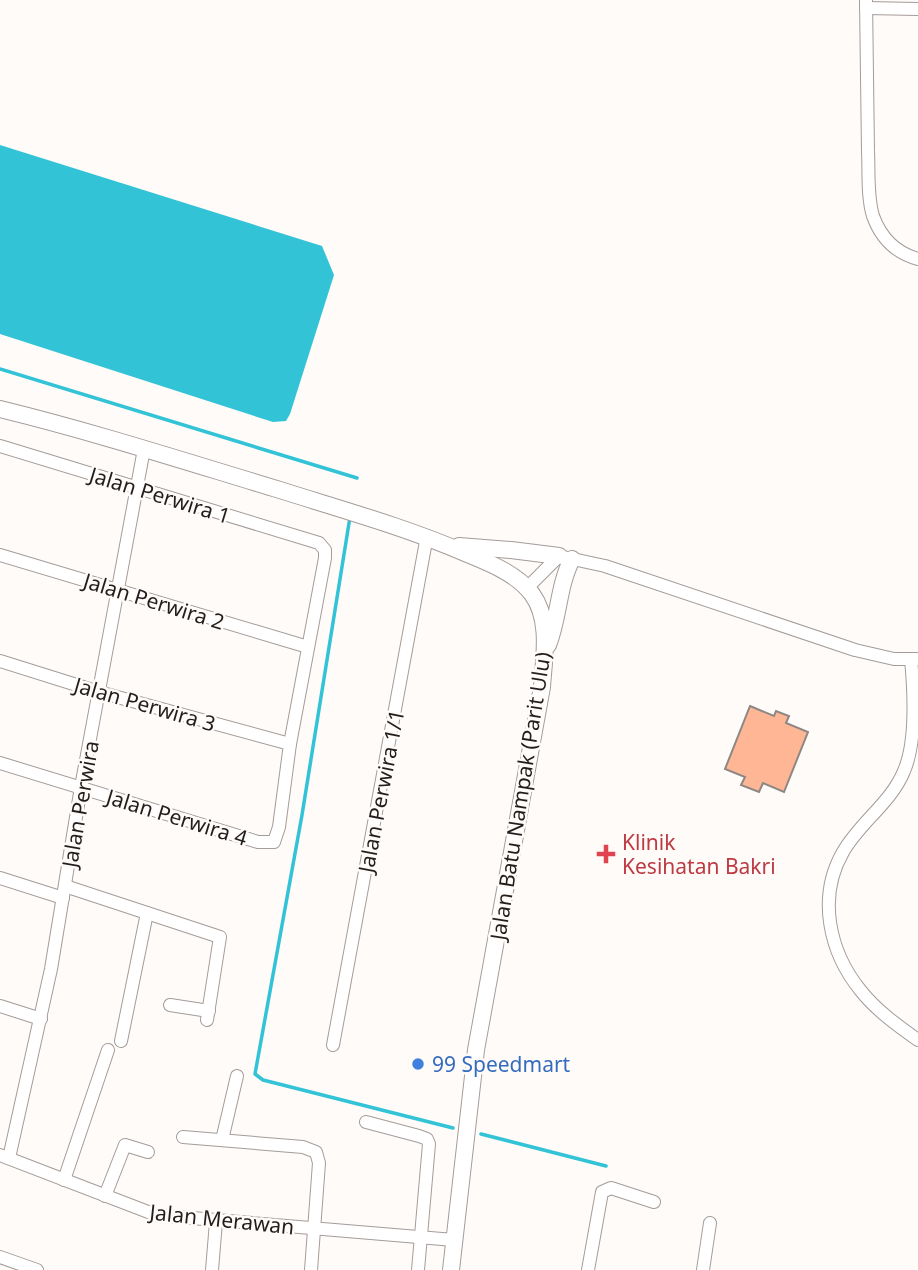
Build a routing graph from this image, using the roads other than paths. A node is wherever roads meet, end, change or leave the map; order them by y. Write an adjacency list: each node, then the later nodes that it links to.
1 (866, 4): 2 (street); 3 (street)
2 (918, 9)
3 (918, 259)
4 (0, 410): 6 (street)
5 (0, 446): 7 (street, Jalan Perwira 1)
6 (144, 449): 7 (street, Jalan Perwira); 8 (street)
7 (137, 489): 13 (street, Jalan Perwira); 14 (street, Jalan Perwira 1)
8 (427, 536): 9 (street); 30 (street, Jalan Perwira 1/1)
9 (450, 546): 11 (street); 12 (street)
10 (0, 555): 13 (street, Jalan Perwira 2)
11 (565, 558): 12 (street); 15 (street); 16 (street)
12 (527, 588): 15 (street, Jalan Batu Nampak (Parit Ulu))
13 (118, 590): 14 (street, Jalan Perwira 2); 18 (street, Jalan Perwira)
14 (307, 646): 19 (street)
15 (544, 654): 45 (street, Jalan Batu Nampak (Parit Ulu))
16 (915, 659): 28 (street)
17 (0, 661): 18 (street, Jalan Perwira 3)
18 (99, 692): 19 (street, Jalan Perwira 3); 21 (street, Jalan Perwira)
19 (290, 744): 21 (street, Jalan Perwira 4)
20 (0, 763): 21 (street, Jalan Perwira 4)
21 (81, 787): 23 (street, Jalan Perwira)
22 (0, 878): 23 (street)
23 (64, 892): 24 (street); 27 (street, Jalan Perwira)
24 (147, 913): 25 (street); 29 (street)
25 (170, 1005)
26 (0, 1006): 27 (street)
27 (41, 1019): 37 (street, Jalan Perwira)
28 (918, 1040)
29 (121, 1041)
30 (333, 1045)
31 (108, 1050): 38 (street)
32 (237, 1076): 35 (street)
33 (366, 1122): 44 (street)
34 (183, 1137): 35 (street)
35 (222, 1140): 43 (street)
36 (148, 1152): 39 (street)
37 (5, 1157): 38 (street, Jalan Merawan)
38 (64, 1180): 39 (street, Jalan Merawan)
39 (105, 1196): 41 (street, Jalan Merawan)
40 (654, 1202): 52 (street)
41 (216, 1222): 43 (street, Jalan Merawan); 48 (street)
42 (710, 1223): 53 (street)
43 (314, 1229): 44 (street, Jalan Merawan); 49 (street)
44 (420, 1237): 45 (street, Jalan Merawan); 50 (street)
45 (454, 1240): 51 (street, Jalan Batu Nampak (Parit Ulu))
46 (0, 1257): 47 (street)
47 (37, 1270)
48 (212, 1270)
49 (311, 1270)
50 (418, 1270)
51 (451, 1270)
52 (588, 1270)
53 (703, 1270)

